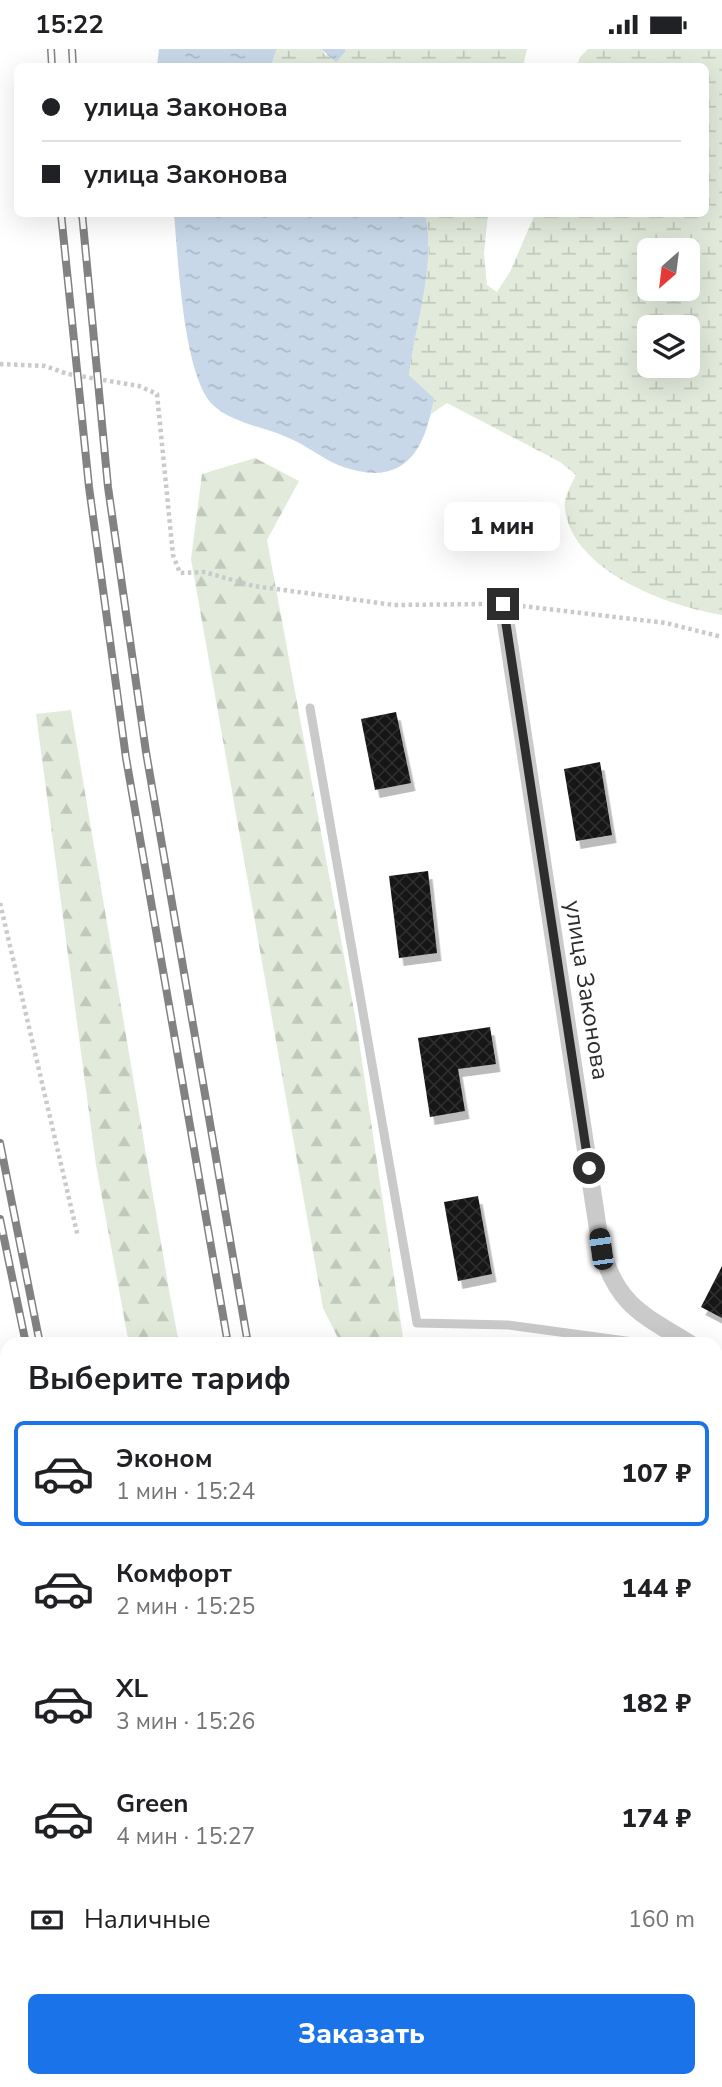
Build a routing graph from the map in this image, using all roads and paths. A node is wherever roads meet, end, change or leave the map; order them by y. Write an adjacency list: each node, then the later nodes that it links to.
1 (0, 364): 2 (path)
2 (503, 604): 3 (path); 8 (street, улица Законова)
3 (722, 637)
4 (310, 708): 7 (lane)
5 (0, 903): 6 (path)
6 (78, 1237)
7 (596, 1337)
8 (679, 1337)

